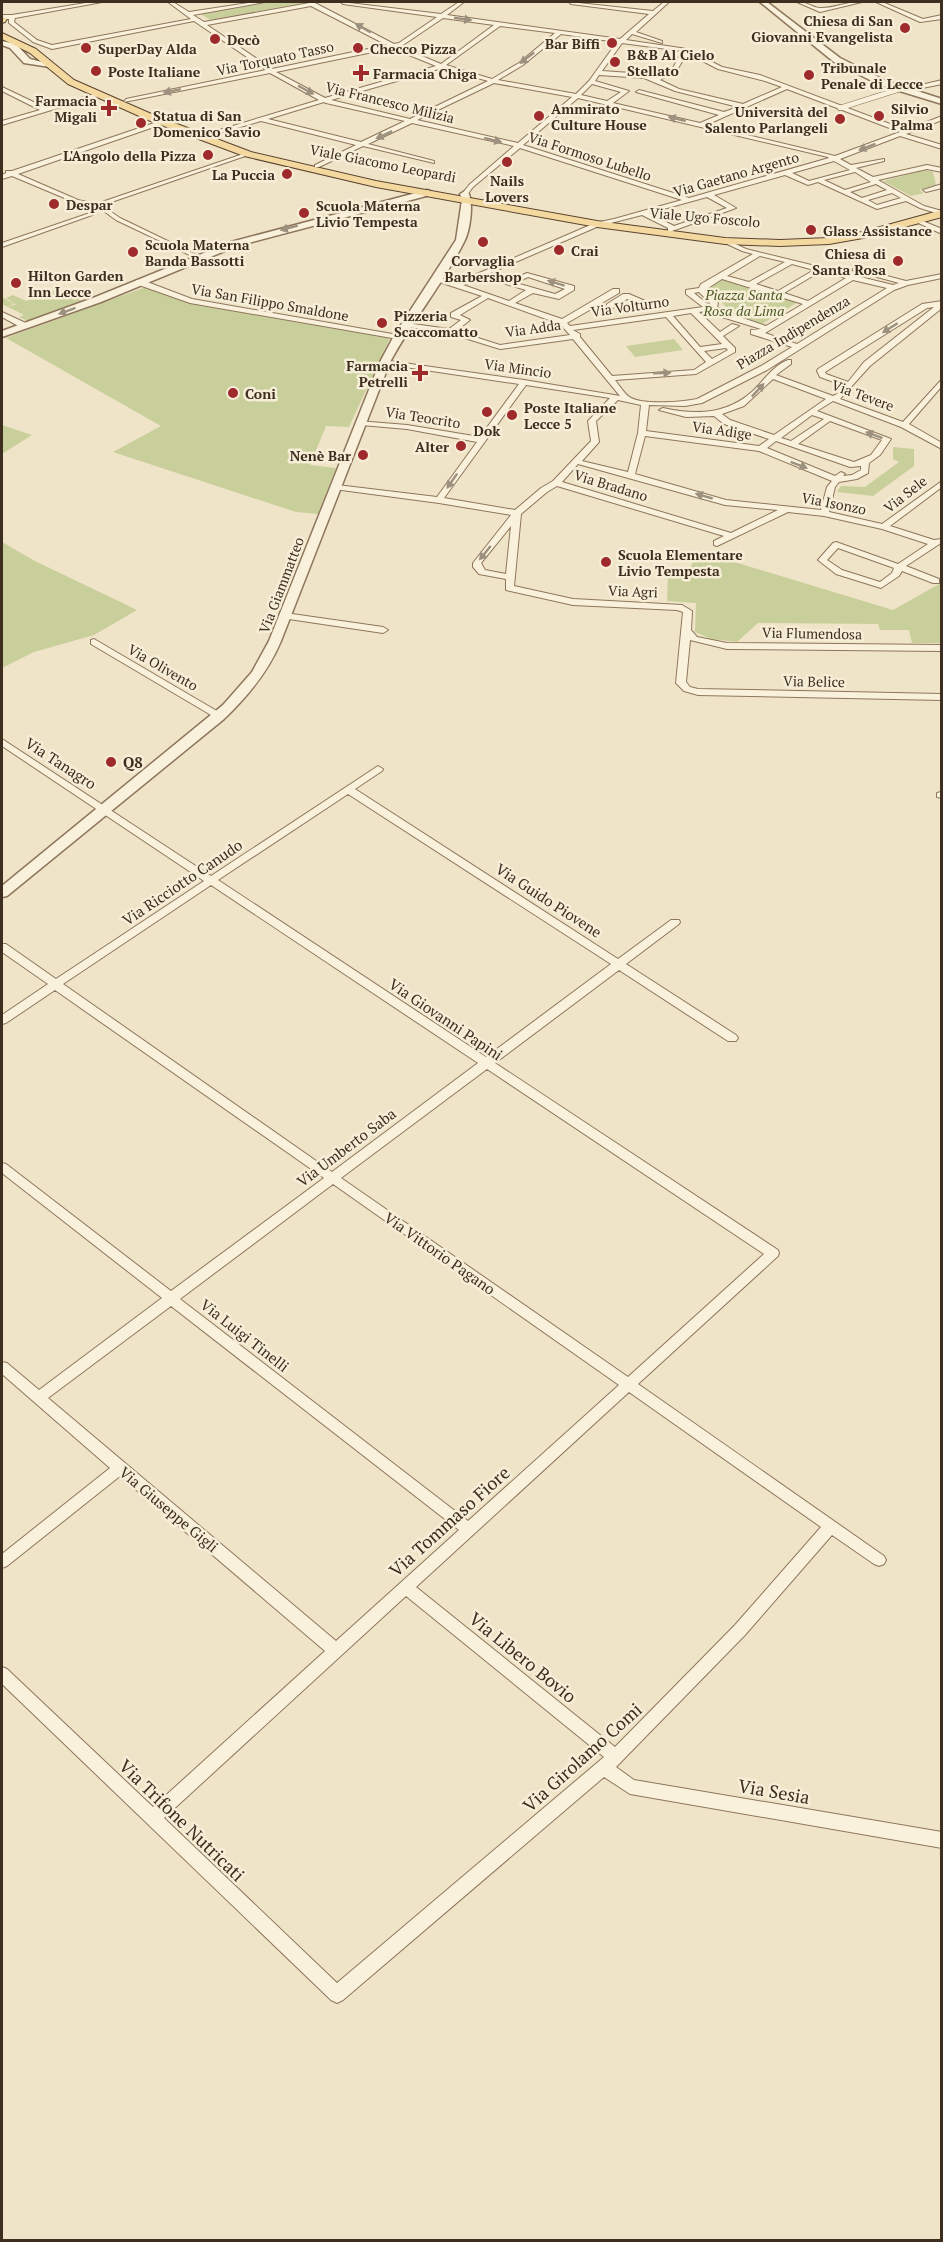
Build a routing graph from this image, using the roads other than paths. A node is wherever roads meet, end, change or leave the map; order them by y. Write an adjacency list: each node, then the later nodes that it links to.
1 (99, 2): 15 (street)
2 (170, 2): 14 (street, Via Francesco Milizia)
3 (261, 2): 14 (street)
4 (343, 2): 16 (street)
5 (462, 2): 16 (street, Via Torquato Tasso)
6 (572, 2): 13 (street)
7 (667, 2): 13 (street)
8 (763, 2): 44 (street)
9 (800, 2): 10 (street)
10 (859, 2)
11 (879, 2): 17 (street)
12 (312, 3): 20 (street); 27 (street, one-way to 12)
13 (653, 13): 22 (street)
14 (189, 14): 19 (street, Via Francesco Milizia)
15 (12, 16): 18 (street); 28 (street)
16 (442, 16): 21 (street, one-way to 21); 27 (street, Via Torquato Tasso)
17 (942, 17)
18 (2, 19)
19 (197, 19): 20 (street, Via Francesco Milizia); 28 (street)
20 (204, 24): 34 (street, Via Francesco Milizia)
21 (499, 24): 23 (street); 33 (street)
22 (632, 32): 25 (street); 29 (street)
23 (559, 33): 25 (street); 38 (street, one-way to 38)
24 (2, 34): 30 (main road, Viale Giacomo Leopardi)
25 (620, 42): 29 (street); 35 (street)
26 (2, 43): 30 (street)
27 (394, 45): 33 (street); 34 (street, Via Torquato Tasso)
28 (63, 46): 30 (street)
29 (685, 50): 31 (street); 32 (street); 36 (street)
30 (50, 61): 47 (main road, Viale Giacomo Leopardi); 49 (main road, Viale Giacomo Leopardi)
31 (704, 62): 32 (street); 36 (street)
32 (681, 63): 37 (street)
33 (442, 66): 38 (street); 50 (street)
34 (271, 71): 49 (street, Via Torquato Tasso, one-way to 49); 50 (street, Via Francesco Milizia, one-way to 50)
35 (598, 73): 37 (street); 39 (street)
36 (765, 79): 42 (street)
37 (656, 80): 53 (street)
38 (493, 81): 48 (street); 60 (street)
39 (591, 82): 48 (street); 51 (street)
40 (942, 82): 41 (street)
41 (927, 86): 44 (street); 46 (street)
42 (787, 87): 53 (street); 54 (street)
43 (2, 89): 55 (street)
44 (902, 89): 46 (street); 54 (street)
45 (639, 92): 56 (street)
46 (916, 94): 52 (street)
47 (98, 95): 55 (street); 59 (main road, Viale Giacomo Leopardi)
48 (577, 96): 51 (street); 66 (street)
49 (126, 101): 59 (main road, Viale Giacomo Leopardi)
50 (326, 101): 58 (street); 60 (street, Via Francesco Milizia)
51 (608, 103): 62 (street, one-way to 51)
52 (942, 104)
53 (743, 106): 56 (street)
54 (840, 108): 63 (street)
55 (46, 111): 61 (street)
56 (723, 114): 62 (street)
57 (942, 118): 63 (street, Via Gaetano Argento)
58 (261, 119): 64 (street); 65 (street)
59 (168, 121): 64 (main road, Viale Giacomo Leopardi); 68 (main road, Viale Giacomo Leopardi); 77 (street)
60 (413, 121): 65 (street, one-way to 65); 66 (street, Via Francesco Milizia, one-way to 66)
61 (2, 123)
62 (701, 124): 69 (street)
63 (903, 133): 67 (street); 69 (street, Via Gaetano Argento, one-way to 69)
64 (209, 134): 72 (main road, Viale Giacomo Leopardi)
65 (363, 144): 71 (street); 72 (street)
66 (518, 145): 87 (street); 90 (street, Via Formoso Lubello)
67 (942, 147)
68 (248, 154): 85 (main road, Viale Giacomo Leopardi); 89 (street)
69 (835, 158): 73 (street); 76 (street, Via Gaetano Argento)
70 (882, 160): 73 (street)
71 (432, 162)
72 (317, 166): 87 (main road, Viale Giacomo Leopardi)
73 (855, 168): 79 (street); 80 (street)
74 (2, 169): 77 (street)
75 (942, 170): 80 (street)
76 (785, 172): 79 (street); 86 (street, Via Gaetano Argento)
77 (11, 174): 78 (street); 92 (street)
78 (2, 177)
79 (818, 180): 84 (street)
80 (875, 181): 83 (street); 84 (street)
81 (942, 186): 82 (street)
82 (926, 190)
83 (892, 191): 88 (street); 91 (street)
84 (844, 192): 91 (street)
85 (427, 193): 87 (main road, Viale Giacomo Leopardi); 108 (street, one-way to 108)
86 (707, 194): 90 (street, Via Gaetano Argento); 102 (street)
87 (466, 197): 100 (main road, Viale Ugo Foscolo); 101 (main road, Viale Ugo Foscolo); 115 (street, Via Giammatteo)
88 (906, 198): 91 (street); 96 (street)
89 (119, 199): 93 (street); 94 (street)
90 (689, 200): 97 (street, Via Gaetano Argento)
91 (861, 200)
92 (76, 201): 93 (street); 95 (street)
93 (97, 206): 94 (street); 95 (street)
94 (108, 210): 95 (street); 98 (street)
95 (90, 212): 98 (street); 106 (street)
96 (939, 212): 99 (main road, Viale Ugo Foscolo); 102 (main road, Viale Ugo Foscolo)
97 (644, 213): 100 (street, Via Gaetano Argento); 102 (street)
98 (118, 219): 108 (street)
99 (916, 220): 103 (street); 105 (main road, Viale Ugo Foscolo)
100 (615, 221): 101 (street, Via Gaetano Argento); 102 (main road, Viale Ugo Foscolo)
101 (597, 224): 104 (main road, Viale Ugo Foscolo); 111 (street, Via Gaetano Argento)
102 (671, 229)
103 (942, 232)
104 (725, 241): 105 (main road, Viale Ugo Foscolo); 107 (street)
105 (780, 243): 120 (street)
106 (2, 245)
107 (759, 254): 109 (street); 112 (street)
108 (200, 258): 117 (street)
109 (791, 261): 110 (street); 121 (street)
110 (820, 269): 114 (street); 127 (street)
111 (481, 274): 118 (street); 119 (street, Via Gaetano Argento)
112 (721, 276): 121 (street); 122 (street)
113 (942, 276): 120 (street)
114 (852, 277): 123 (street); 131 (street)
115 (436, 278): 119 (street); 145 (street, Via Giammatteo)
116 (942, 281): 120 (street)
117 (140, 282): 141 (street, one-way to 141); 145 (street, Via San Filippo Smaldone)
118 (509, 283): 124 (street); 124 (street, one-way to 118)
119 (459, 284): 128 (street)
120 (909, 284): 123 (street, Piazza Indipendenza); 125 (street, Piazza Indipendenza)
121 (750, 285): 127 (street)
122 (703, 288): 135 (street); 135 (street)
123 (892, 288): 125 (street); 152 (street, Piazza Indipendenza)
124 (532, 290): 130 (street)
125 (902, 290): 156 (street, Piazza Indipendenza)
126 (616, 291): 129 (street)
127 (778, 294): 131 (street)
128 (487, 296): 130 (street); 146 (street)
129 (598, 302): 134 (street); 140 (street)
130 (510, 303): 140 (street)
131 (809, 303): 144 (street)
132 (942, 303): 160 (street, Via Adige); 160 (street, Via Adige, one-way to 160)
133 (648, 304): 134 (street)
134 (610, 306): 139 (street)
135 (713, 308): 136 (street, Via Volturno); 144 (street)
136 (693, 311): 138 (street, Via Volturno); 142 (street, Via Volturno); 149 (street)
137 (2, 314): 141 (street)
138 (668, 315): 139 (street, Via Volturno); 153 (street)
139 (622, 321): 143 (street, Via Volturno)
140 (563, 322): 143 (street)
141 (25, 326): 148 (street)
142 (735, 326): 147 (street, Via Volturno); 149 (street)
143 (570, 328): 150 (street)
144 (767, 328): 147 (street)
145 (402, 331): 146 (street, Via Adda); 154 (street, Via Giammatteo)
146 (451, 331): 150 (street, Via Adda)
147 (759, 333): 152 (street, Via Volturno)
148 (2, 334)
149 (719, 335): 151 (street)
150 (577, 336): 157 (street, Via Adda)
151 (728, 345): 153 (street); 155 (street)
152 (798, 347): 166 (street, Piazza Indipendenza)
153 (700, 349): 155 (street)
154 (385, 362): 159 (street, Via Mincio); 170 (street, Via Giammatteo)
155 (711, 363): 157 (street, one-way to 155)
156 (771, 376): 163 (street, Via Tevere); 167 (street, Piazza Indipendenza, one-way to 156)
157 (611, 378): 161 (street); 164 (street, Via Adda)
158 (942, 381): 171 (street)
159 (524, 382): 161 (street, Via Mincio); 174 (street)
160 (850, 385): 163 (street, Via Adige)
161 (604, 394): 162 (street, Via Mincio)
162 (616, 397): 164 (street, Via Mincio); 178 (street, Via Bradano)
163 (836, 398): 168 (street, Via Adige); 171 (street, Via Tevere)
164 (627, 399): 165 (street, Via Mincio)
165 (645, 403): 166 (street, Piazza Indipendenza); 167 (street, Piazza Indipendenza); 172 (street)
166 (701, 403): 167 (street)
167 (721, 412): 173 (street)
168 (812, 412): 169 (street); 173 (street, Via Adige)
169 (830, 418): 175 (street); 179 (street, one-way to 169)
170 (361, 423): 174 (street, Via Teocrito); 185 (street, Via Giammatteo)
171 (904, 425): 176 (street, Via Tevere)
172 (642, 433): 177 (street, Via Adige); 181 (street)
173 (775, 439): 175 (street); 177 (street, Via Adige)
174 (481, 440): 186 (street, one-way to 186)
175 (792, 444): 180 (street)
176 (942, 447)
177 (761, 449): 182 (street, one-way to 182)
178 (578, 462): 181 (street, Via Isonzo); 183 (street, Via Bradano)
179 (865, 464): 180 (street); 182 (street)
180 (853, 465): 182 (street)
181 (631, 475): 187 (street, Via Isonzo, one-way to 181)
182 (837, 480): 190 (street)
183 (556, 483): 189 (street); 193 (street, Via Bradano)
184 (942, 483): 192 (street, Via Sele)
185 (337, 487): 186 (street); 199 (street, Via Giammatteo)
186 (439, 500): 189 (street)
187 (724, 502): 188 (street, Via Isonzo); 191 (street, Via Isonzo)
188 (788, 509): 190 (street, Via Isonzo); 191 (street)
189 (517, 513): 197 (street); 197 (street, Via Agri, one-way to 197)
190 (824, 513): 192 (street, Via Isonzo)
191 (765, 520): 193 (street)
192 (884, 527): 194 (street, Via Isonzo)
193 (732, 536): 195 (street)
194 (938, 541): 196 (street)
195 (717, 543)
196 (899, 567): 196 (street); 198 (street)
197 (509, 578): 201 (street, Via Agri)
198 (936, 581)
199 (285, 616): 200 (street); 206 (street, Via Giammatteo)
200 (383, 630)
201 (687, 631): 203 (street, Via Flumendosa); 204 (street, Via Agri)
202 (93, 642): 206 (street, Via Olivento)
203 (942, 648)
204 (687, 689): 205 (street, Via Belice)
205 (942, 697)
206 (219, 716): 210 (street, Via Giammatteo)
207 (2, 742): 210 (street, Via Tanagro)
208 (378, 769): 209 (street, Via Ricciotto Canudo)
209 (348, 789): 211 (street, Via Ricciotto Canudo); 215 (street, Via Guido Piovene)
210 (103, 809): 211 (street, Via Giovanni Papini); 212 (street, Via Giammatteo)
211 (212, 881): 216 (street, Via Ricciotto Canudo); 219 (street, Via Giovanni Papini)
212 (2, 892)
213 (675, 922): 215 (street, Via Umberto Saba)
214 (2, 947): 216 (street, Via Vittorio Pagano)
215 (620, 963): 218 (street, Via Guido Piovene); 219 (street, Via Umberto Saba)
216 (55, 984): 217 (street, Via Ricciotto Canudo); 221 (street, Via Vittorio Pagano)
217 (2, 1020)
218 (732, 1038)
219 (486, 1063): 221 (street, Via Umberto Saba); 222 (street, Via Giovanni Papini)
220 (2, 1167): 223 (street, Via Luigi Tinelli)
221 (332, 1178): 223 (street, Via Umberto Saba); 225 (street, Via Vittorio Pagano)
222 (773, 1253): 225 (street, Via Tommaso Fiore)
223 (171, 1299): 226 (street, Via Umberto Saba); 229 (street, Via Luigi Tinelli)
224 (2, 1367): 226 (street, Via Giuseppe Gigli)
225 (629, 1385): 228 (street, Via Vittorio Pagano); 229 (street, Via Tommaso Fiore)
226 (38, 1398): 227 (street, Via Giuseppe Gigli)
227 (120, 1468): 231 (street); 233 (street, Via Giuseppe Gigli)
228 (831, 1526): 230 (street, Via Vittorio Pagano); 235 (street, Via Girolamo Comi)
229 (469, 1530): 232 (street, Via Tommaso Fiore)
230 (879, 1560)
231 (2, 1562)
232 (406, 1587): 233 (street, Via Tommaso Fiore); 235 (street, Via Libero Bovio)
233 (336, 1651): 236 (street, Via Tommaso Fiore)
234 (2, 1674): 236 (street, Via Trifone Nutricati)
235 (610, 1762): 237 (street, Via Sesia); 238 (street, Via Girolamo Comi)
236 (152, 1818): 238 (street, Via Trifone Nutricati)
237 (942, 1840)
238 (337, 1994)

